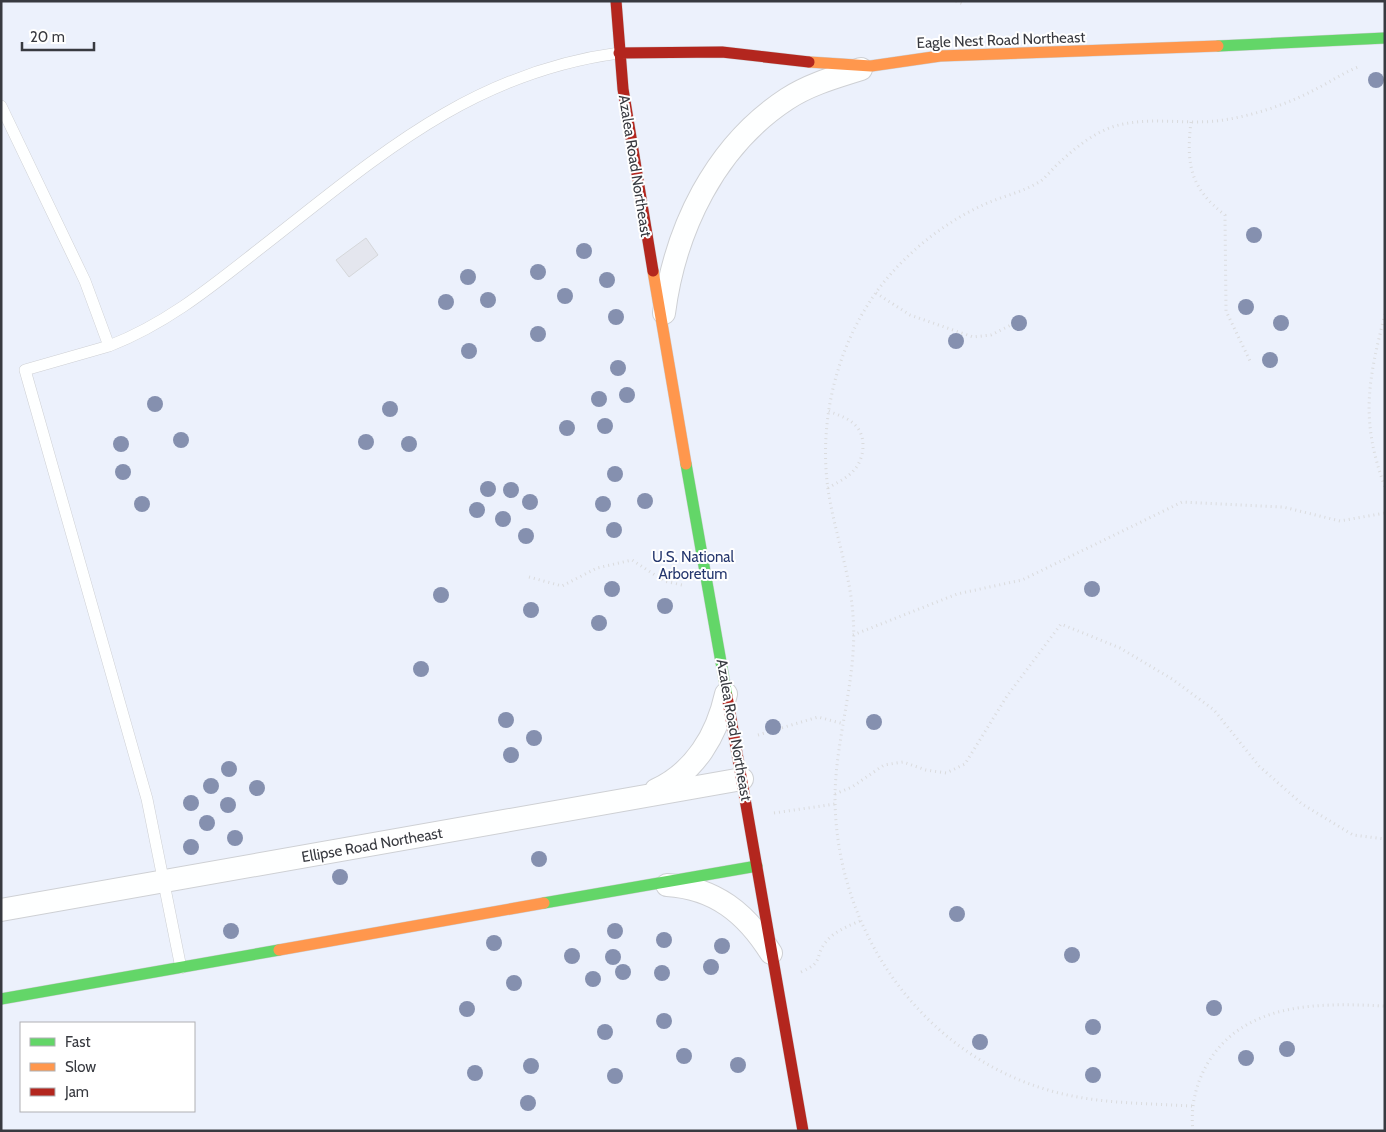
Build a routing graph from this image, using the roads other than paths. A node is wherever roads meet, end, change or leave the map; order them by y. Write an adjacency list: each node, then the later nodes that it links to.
1 (616, 1): 3 (street, Azalea Road Northeast)
2 (1385, 38): 4 (street, Eagle Nest Road Northeast)
3 (619, 53): 4 (street, Eagle Nest Road Northeast); 6 (street, Azalea Road Northeast); 7 (lane)
4 (871, 66): 6 (street, Azalea Road Northeast)
5 (1, 106): 7 (lane)
6 (662, 329): 8 (street, Azalea Road Northeast)
7 (109, 346): 12 (lane)
8 (727, 691): 9 (street, Azalea Road Northeast); 10 (street)
9 (742, 779): 10 (street, Ellipse Road Northeast); 11 (street, Azalea Road Northeast)
10 (642, 797): 12 (street, Ellipse Road Northeast)
11 (757, 866): 13 (street); 16 (street, Azalea Road Northeast)
12 (164, 881): 14 (street, Ellipse Road Northeast); 15 (lane)
13 (653, 884): 15 (street); 16 (street)
14 (1, 910)
15 (181, 968): 17 (street)
16 (775, 968): 18 (street, Azalea Road Northeast)
17 (1, 999)
18 (803, 1131)

